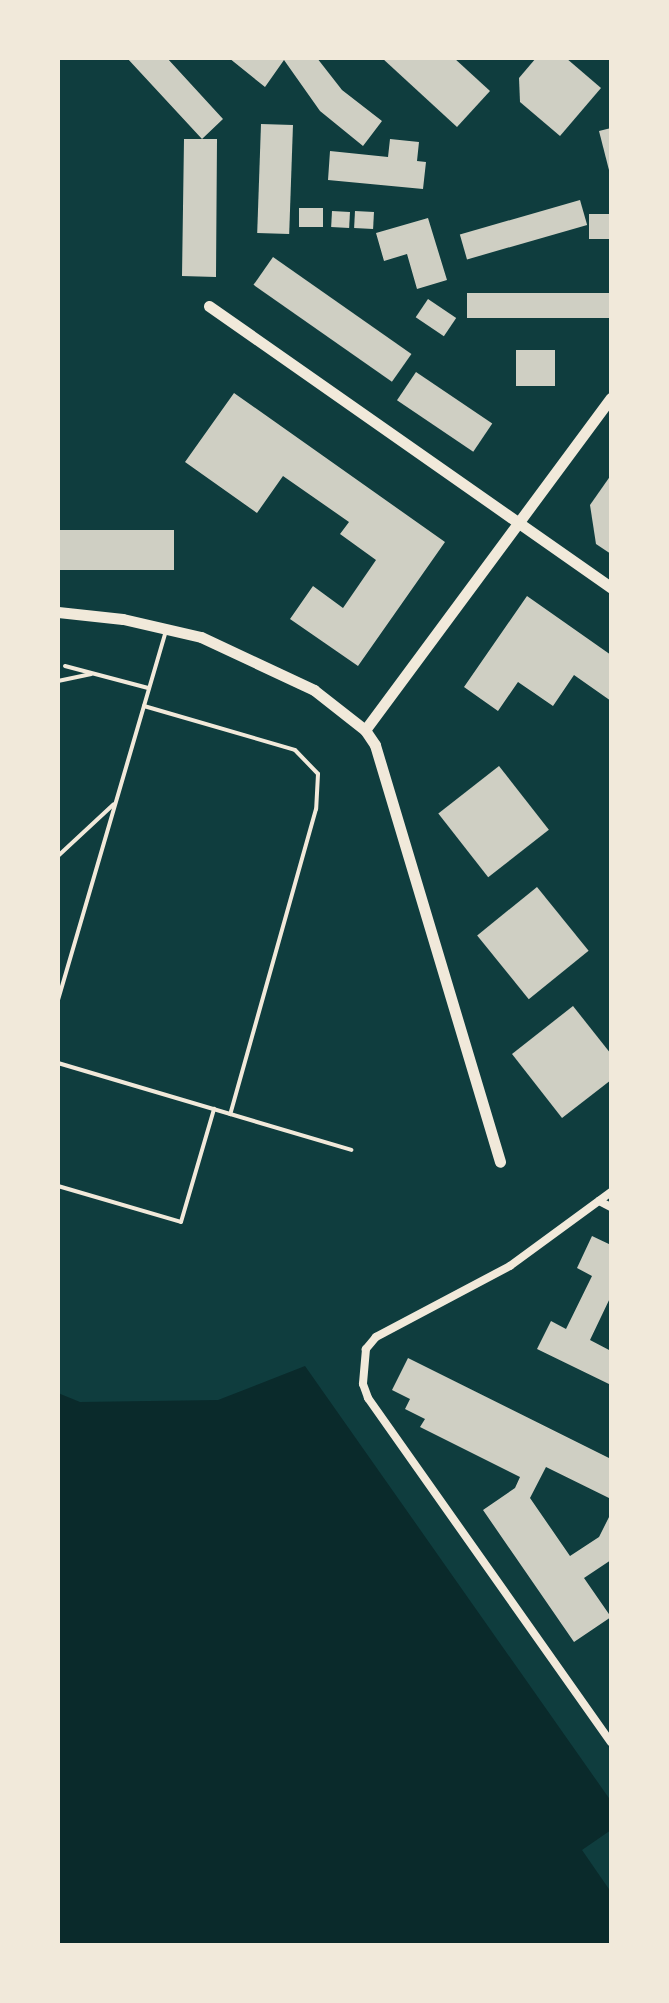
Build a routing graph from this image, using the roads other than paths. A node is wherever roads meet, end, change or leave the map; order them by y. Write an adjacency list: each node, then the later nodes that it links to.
1 (209, 306): 3 (street)
2 (611, 398): 3 (street)
3 (520, 522): 4 (street); 12 (street)
4 (611, 588)
5 (58, 612): 6 (street)
6 (167, 626): 10 (lane); 12 (street)
7 (65, 666): 8 (lane)
8 (93, 673): 9 (lane); 10 (lane)
9 (58, 681)
10 (149, 688): 11 (lane)
11 (144, 706): 13 (lane); 20 (lane)
12 (365, 730): 22 (street)
13 (115, 802): 14 (lane); 16 (lane)
14 (58, 856)
15 (58, 970): 16 (lane)
16 (66, 973): 17 (lane)
17 (58, 1000)
18 (58, 1063): 19 (lane)
19 (214, 1109): 20 (lane); 23 (lane)
20 (230, 1114): 21 (lane)
21 (351, 1150)
22 (500, 1162)
23 (58, 1186)
24 (611, 1192): 25 (street)
25 (599, 1201): 26 (street); 27 (street)
26 (611, 1207)
27 (609, 1736)

